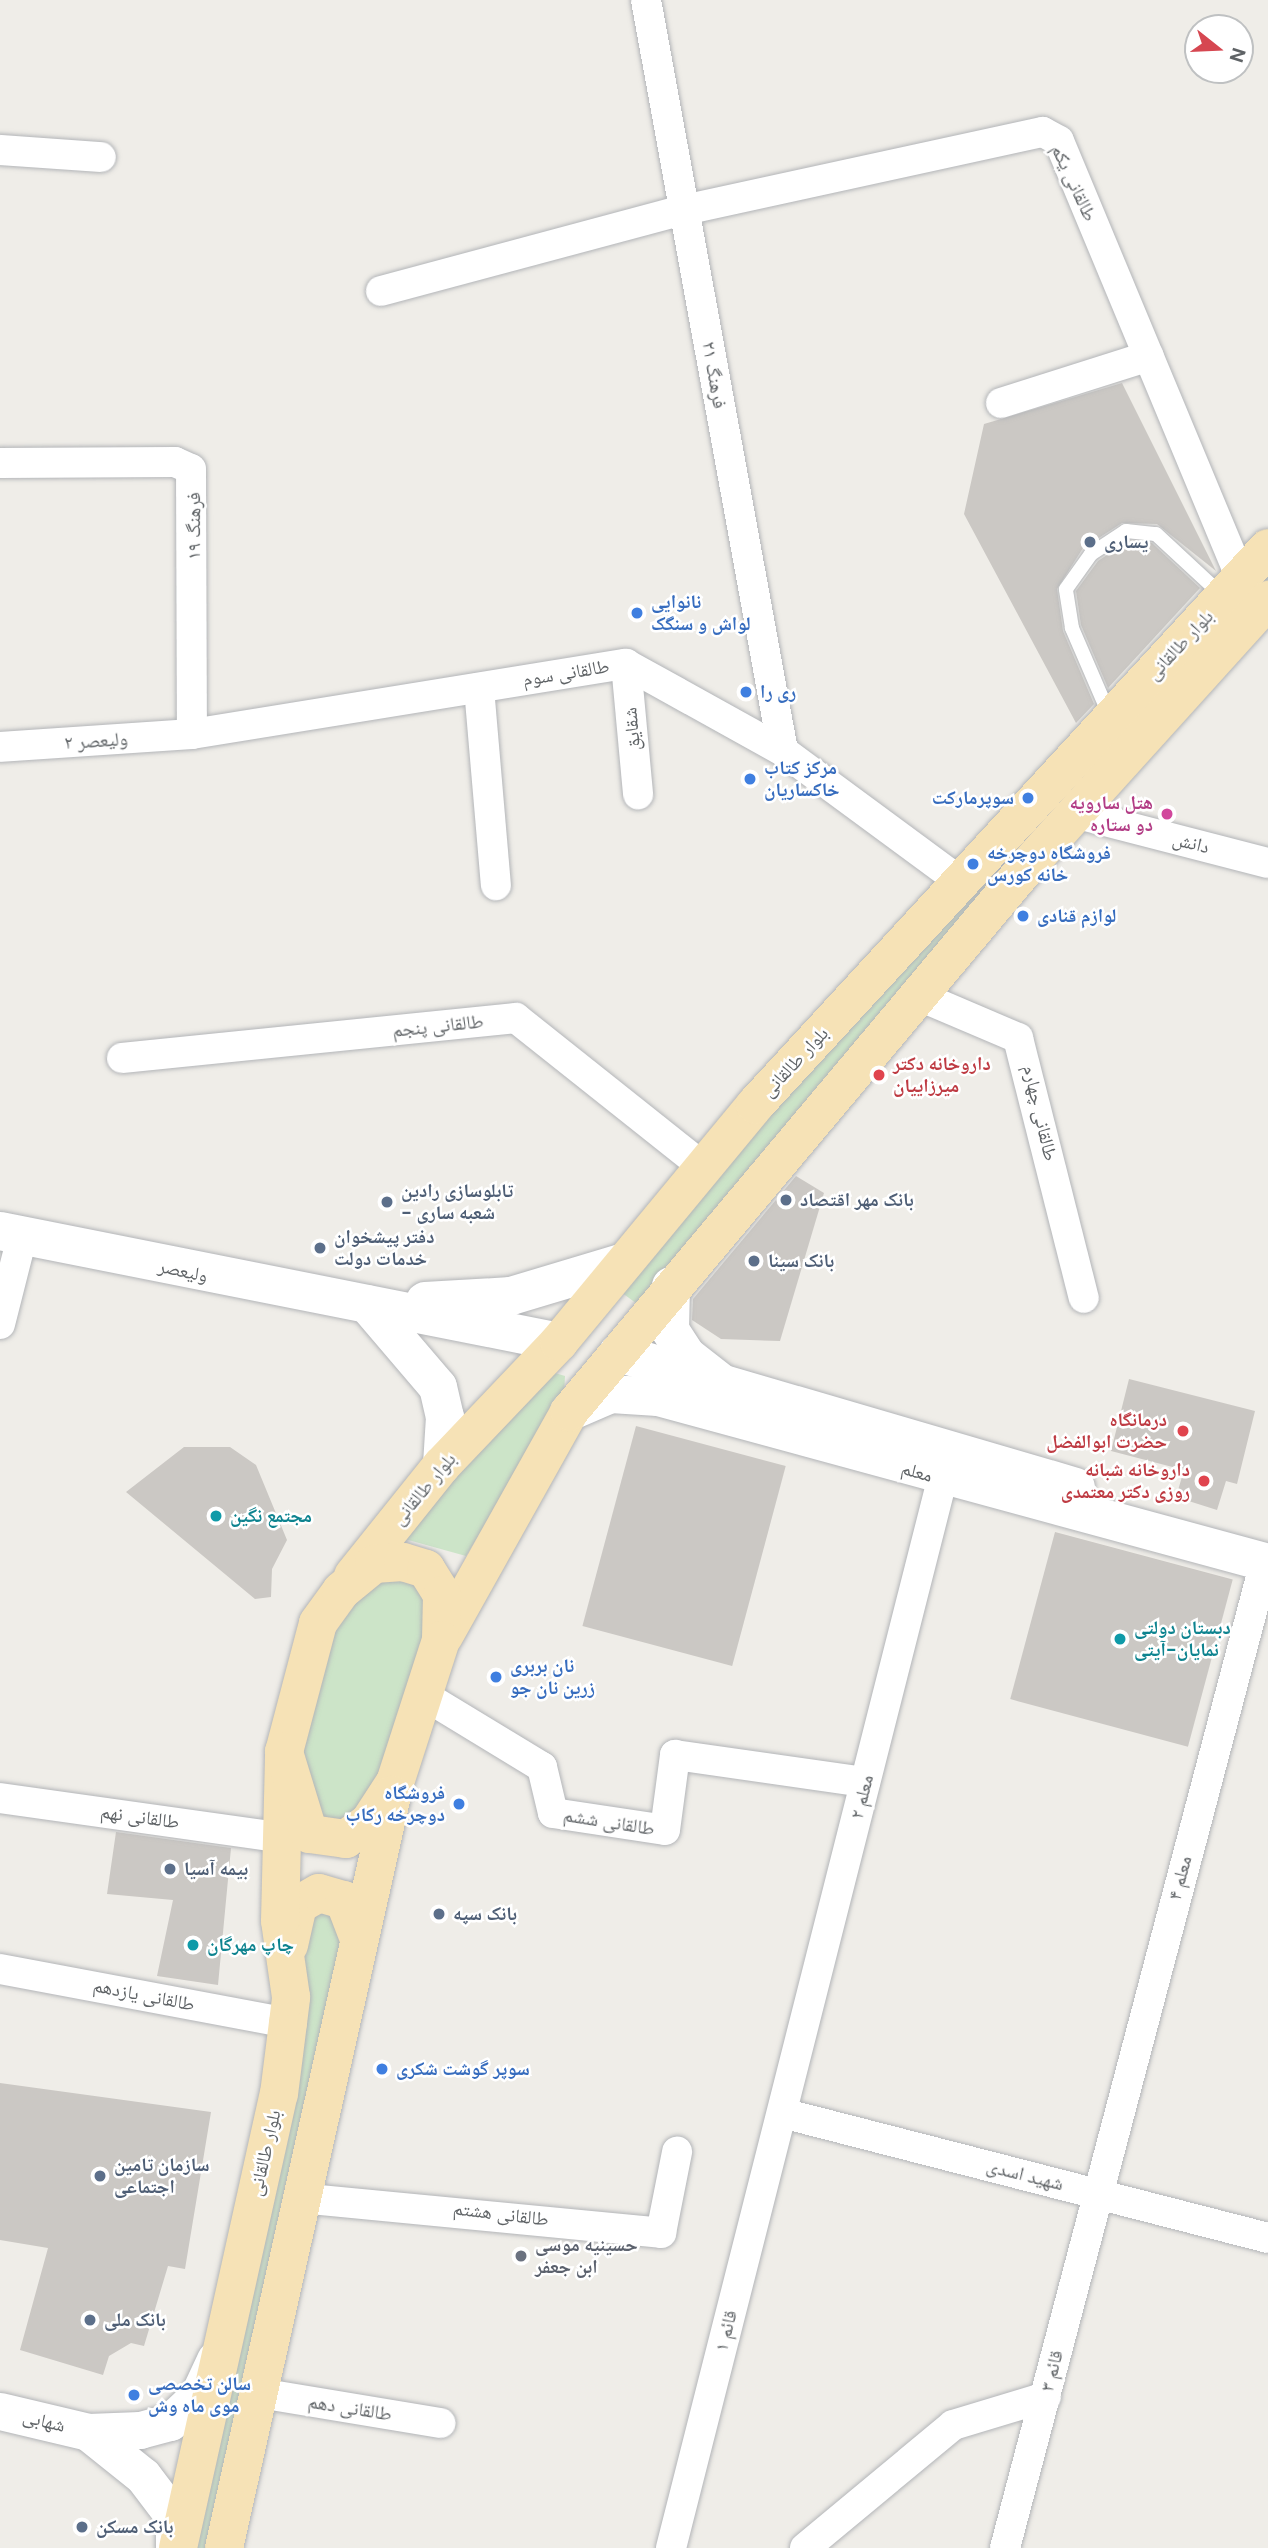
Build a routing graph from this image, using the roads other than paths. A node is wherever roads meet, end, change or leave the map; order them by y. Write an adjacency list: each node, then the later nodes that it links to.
1 (646, 0): 4 (street, فرهنگ ۲۱)
2 (0, 150): 3 (street)
3 (101, 157)
4 (684, 210): 5 (street, طالقانی یکم); 6 (street, طالقانی یکم); 16 (street, فرهنگ ۲۱)
5 (382, 290)
6 (1149, 356): 7 (street); 10 (street, طالقانی یکم)
7 (1001, 403)
8 (0, 463): 14 (street, فرهنگ ۱۹)
9 (1268, 548): 10 (main road, بلوار طالقانی)
10 (1244, 592): 13 (main road, بلوار طالقانی); 13 (lane); 18 (main road, بلوار طالقانی)
11 (626, 663): 12 (street, طالقانی سوم); 16 (street, طالقانی سوم); 17 (street, شقایق)
12 (479, 688): 14 (street, طالقانی سوم); 21 (street)
13 (1111, 719): 20 (main road, بلوار طالقانی)
14 (192, 734): 15 (street, ولیعصر ٢)
15 (0, 747)
16 (783, 751): 20 (street, طالقانی سوم)
17 (638, 794)
18 (1074, 813): 19 (street, دانش); 22 (main road, بلوار طالقانی)
19 (1268, 863)
20 (961, 882): 24 (main road, بلوار طالقانی)
21 (496, 885)
22 (917, 995): 27 (main road, بلوار طالقانی); 28 (street, طالقانی چهارم)
23 (122, 1058): 24 (street, طالقانی پنجم)
24 (702, 1167): 26 (main road, بلوار طالقانی)
25 (11, 1234): 29 (main road, ولیعصر); 30 (street)
26 (621, 1263): 29 (main road); 31 (main road, بلوار طالقانی)
27 (671, 1286): 32 (main road, بلوار طالقانی); 33 (main road)
28 (1084, 1298)
29 (367, 1304): 31 (main road, ولیعصر); 35 (main road)
30 (0, 1324)
31 (559, 1342): 32 (main road); 35 (main road, بلوار طالقانی)
32 (618, 1353): 33 (main road, معلم); 34 (main road, بلوار طالقانی)
33 (735, 1392): 37 (main road, معلم)
34 (569, 1412): 36 (main road, معلم); 39 (main road, بلوار طالقانی)
35 (442, 1465): 38 (main road, بلوار طالقانی)
36 (942, 1480): 37 (main road, معلم); 43 (street, معلم ٢)
37 (1267, 1555): 52 (street, معلم ۴)
38 (341, 1591): 39 (main road); 41 (main road, بلوار طالقانی)
39 (441, 1640): 40 (main road)
40 (425, 1696): 42 (main road); 43 (street, طالقانی ششم)
41 (284, 1752): 42 (main road); 45 (main road, بلوار طالقانی)
42 (396, 1782): 46 (main road)
43 (865, 1782): 50 (street, معلم ٢)
44 (0, 1798): 45 (street, طالقانی نهم)
45 (279, 1836): 47 (main road, بلوار طالقانی)
46 (358, 1937): 47 (main road); 53 (main road)
47 (286, 1961): 49 (main road, بلوار طالقانی)
48 (0, 1969): 49 (street, طالقانی یازدهم)
49 (288, 2023): 55 (main road, بلوار طالقانی)
50 (782, 2113): 52 (street, شهید اسدی); 63 (street, قائم ١)
51 (677, 2152): 53 (street, طالقانی هشتم)
52 (1095, 2193): 54 (street, شهید اسدی); 57 (street, قائم ٣)
53 (300, 2198): 56 (main road)
54 (1268, 2238)
55 (226, 2337): 60 (street); 61 (main road, بلوار طالقانی)
56 (259, 2393): 59 (street, طالقانی دهم); 62 (main road)
57 (1046, 2397): 64 (street); 65 (street, قائم ٣)
58 (0, 2411): 60 (street, شهابی)
59 (441, 2423)
60 (88, 2432): 61 (street)
61 (176, 2548)
62 (224, 2548)
63 (671, 2548)
64 (805, 2548)
65 (1005, 2548)

